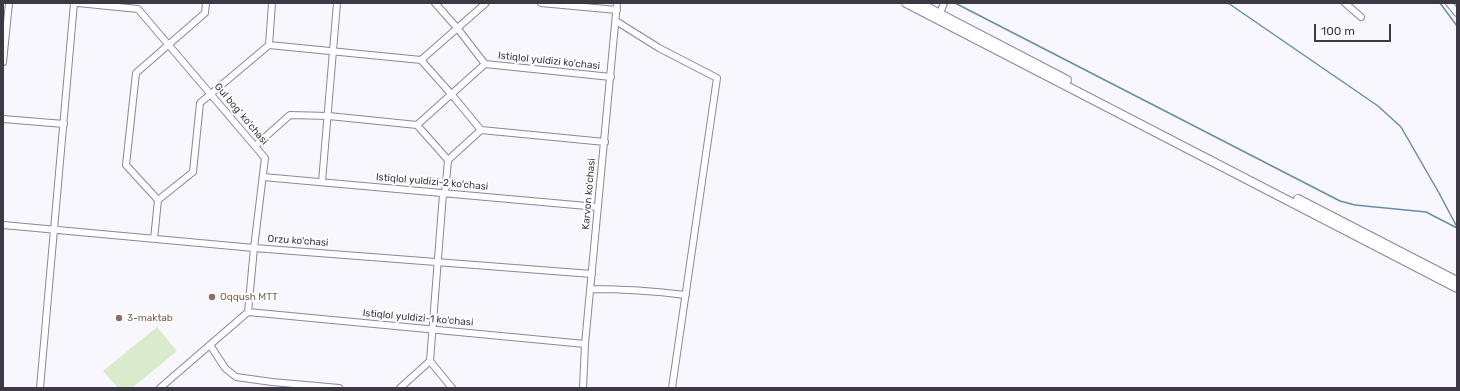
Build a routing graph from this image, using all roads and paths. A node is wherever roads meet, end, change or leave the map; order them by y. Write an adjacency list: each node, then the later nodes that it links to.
1 (9, 3): 26 (street)
2 (74, 3): 33 (street)
3 (78, 3): 15 (street, Gul bog' ko'chasi)
4 (206, 3): 22 (street)
5 (272, 3): 23 (street)
6 (338, 3): 24 (street)
7 (434, 3): 21 (street)
8 (486, 3): 21 (street)
9 (541, 3): 16 (street)
10 (906, 3): 18 (main road)
11 (919, 3): 18 (main road)
12 (1345, 3): 19 (street)
13 (1449, 3): 17 (street)
14 (944, 4): 18 (street)
15 (139, 6): 22 (street, Gul bog' ko'chasi)
16 (617, 6): 20 (street, Karvon ko'chasi)
17 (1457, 13)
18 (938, 17): 50 (main road); 51 (main road)
19 (1361, 17)
20 (616, 21): 28 (street, Karvon ko'chasi); 53 (street)
21 (458, 29): 25 (street); 27 (street)
22 (169, 45): 29 (street, Gul bog' ko'chasi); 42 (street)
23 (269, 45): 24 (street); 29 (street)
24 (333, 52): 25 (street); 31 (street)
25 (421, 60): 30 (street)
26 (3, 62)
27 (485, 64): 28 (street, Istiqlol yuldizi ko'chasi); 30 (street)
28 (611, 77): 36 (street, Karvon ko'chasi)
29 (211, 94): 37 (street, Gul bog' ko'chasi); 42 (street)
30 (451, 94): 34 (street); 35 (street)
31 (329, 116): 34 (street); 37 (street); 40 (street)
32 (3, 119): 33 (street)
33 (64, 124): 45 (street)
34 (417, 126): 38 (street)
35 (481, 130): 36 (street); 38 (street)
36 (604, 142): 43 (street, Karvon ko'chasi)
37 (255, 146): 39 (street, Gul bog' ko'chasi)
38 (448, 160): 41 (street)
39 (263, 177): 40 (street, Istiqlol yuldizi-2 ko'chasi); 47 (street, Gul bog' ko'chasi)
40 (322, 182): 41 (street, Istiqlol yuldizi-2 ko'chasi)
41 (444, 194): 43 (street, Istiqlol yuldizi-2 ko'chasi); 48 (street)
42 (158, 200): 46 (street)
43 (598, 207): 49 (street, Karvon ko'chasi)
44 (3, 225): 45 (street, Orzu ko'chasi)
45 (55, 230): 46 (street, Orzu ko'chasi); 60 (street)
46 (154, 239): 47 (street, Orzu ko'chasi)
47 (254, 248): 48 (street, Orzu ko'chasi); 54 (street, Gul bog' ko'chasi)
48 (439, 262): 49 (street, Orzu ko'chasi); 55 (street)
49 (592, 274): 52 (street, Karvon ko'chasi)
50 (1457, 281)
51 (1457, 288)
52 (591, 289): 53 (street); 56 (street, Karvon ko'chasi)
53 (686, 295): 66 (street)
54 (248, 312): 55 (street, Istiqlol yuldizi-1 ko'chasi); 57 (street)
55 (432, 329): 56 (street, Istiqlol yuldizi-1 ko'chasi); 58 (street)
56 (585, 344): 65 (street, Karvon ko'chasi)
57 (210, 345): 59 (street); 61 (street)
58 (430, 361): 63 (street); 64 (street)
59 (319, 387): 62 (street)
60 (40, 388)
61 (160, 388)
62 (339, 388)
63 (400, 388)
64 (452, 388)
65 (583, 388)
66 (672, 388)

